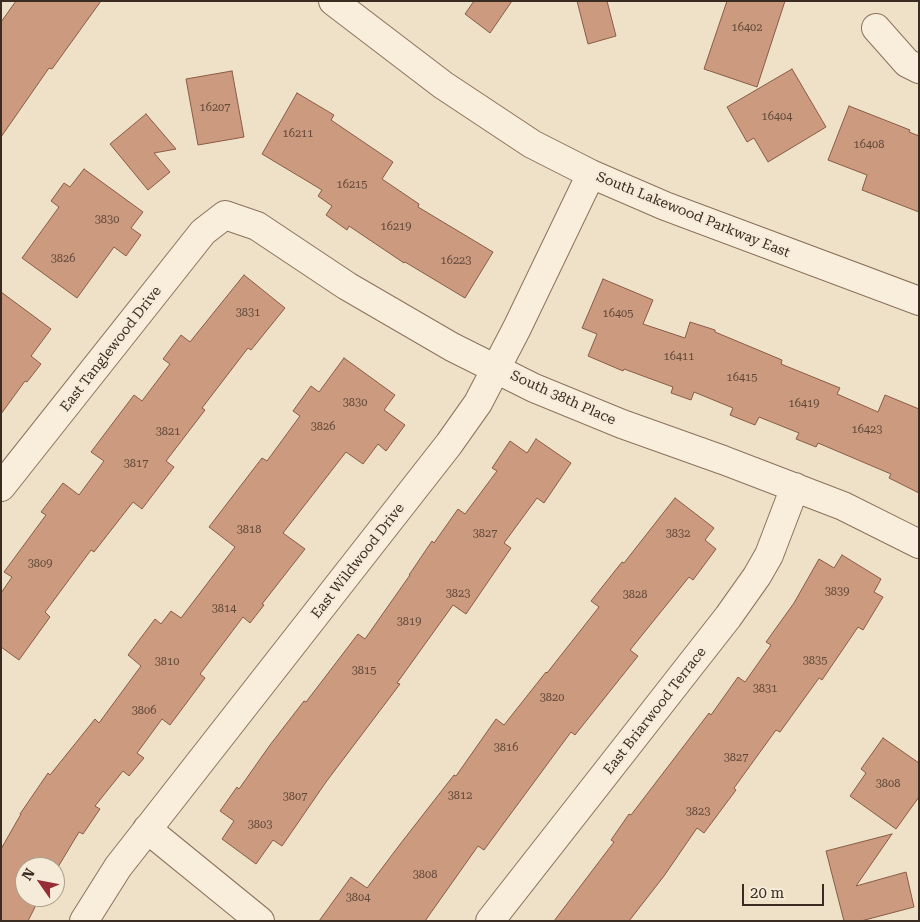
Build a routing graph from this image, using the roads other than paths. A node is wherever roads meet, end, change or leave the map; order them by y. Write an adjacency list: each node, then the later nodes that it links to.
1 (333, 1): 4 (street, South Lakewood Parkway East)
2 (876, 28): 3 (street)
3 (919, 69)
4 (590, 174): 6 (street, South Lakewood Parkway East); 7 (street, East Wildwood Drive)
5 (225, 215): 7 (street, South 38th Place); 8 (street, East Tanglewood Drive)
6 (919, 301)
7 (496, 368): 9 (street, South 38th Place); 11 (street, East Wildwood Drive)
8 (1, 487)
9 (795, 487): 10 (street, South 38th Place); 14 (street, East Briarwood Terrace)
10 (919, 544)
11 (147, 829): 12 (street, East Wildwood Drive); 13 (street)
12 (84, 921)
13 (260, 921)
14 (490, 921)

